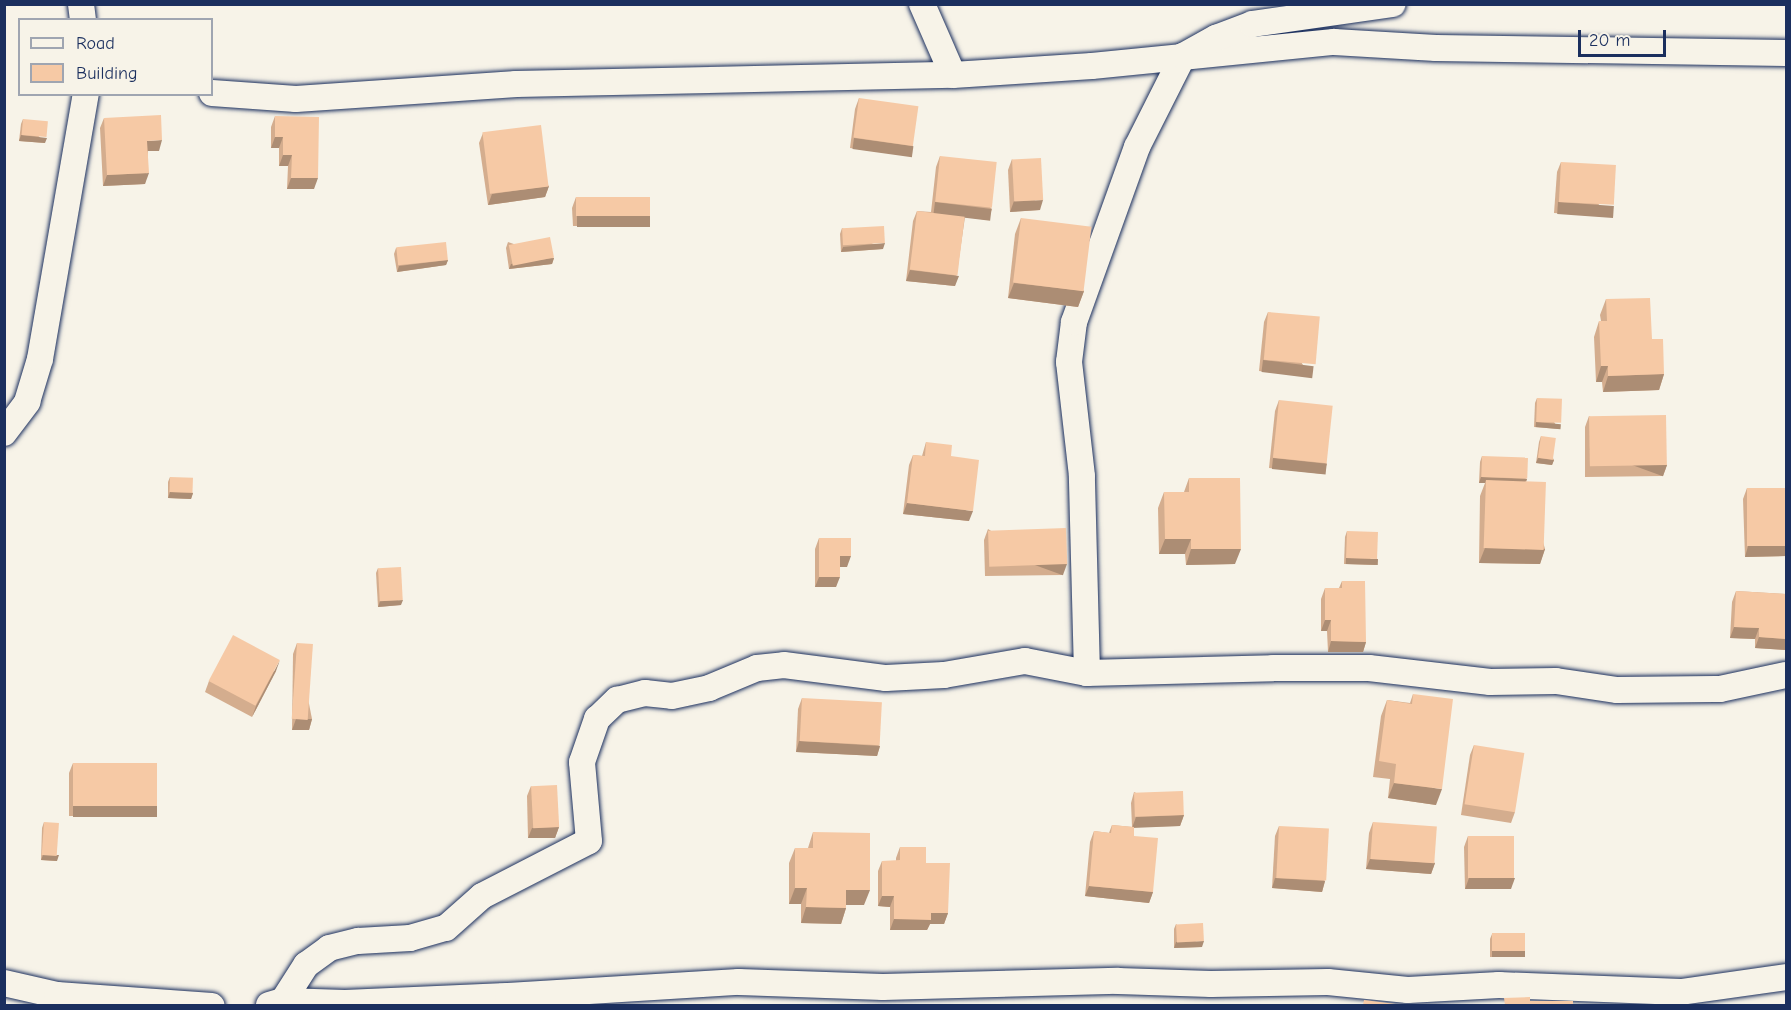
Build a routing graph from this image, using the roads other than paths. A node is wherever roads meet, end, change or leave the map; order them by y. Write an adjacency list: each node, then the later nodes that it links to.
1 (922, 4): 5 (street)
2 (1394, 4): 4 (street)
3 (1786, 53): 4 (street)
4 (1183, 56): 5 (street); 9 (street)
5 (953, 75): 6 (street)
6 (213, 93)
7 (86, 96): 8 (street)
8 (4, 433)
9 (1087, 673): 10 (street); 13 (street)
10 (1786, 675)
11 (1786, 977): 13 (street)
12 (4, 983): 14 (street)
13 (276, 1003)
14 (212, 1005)

